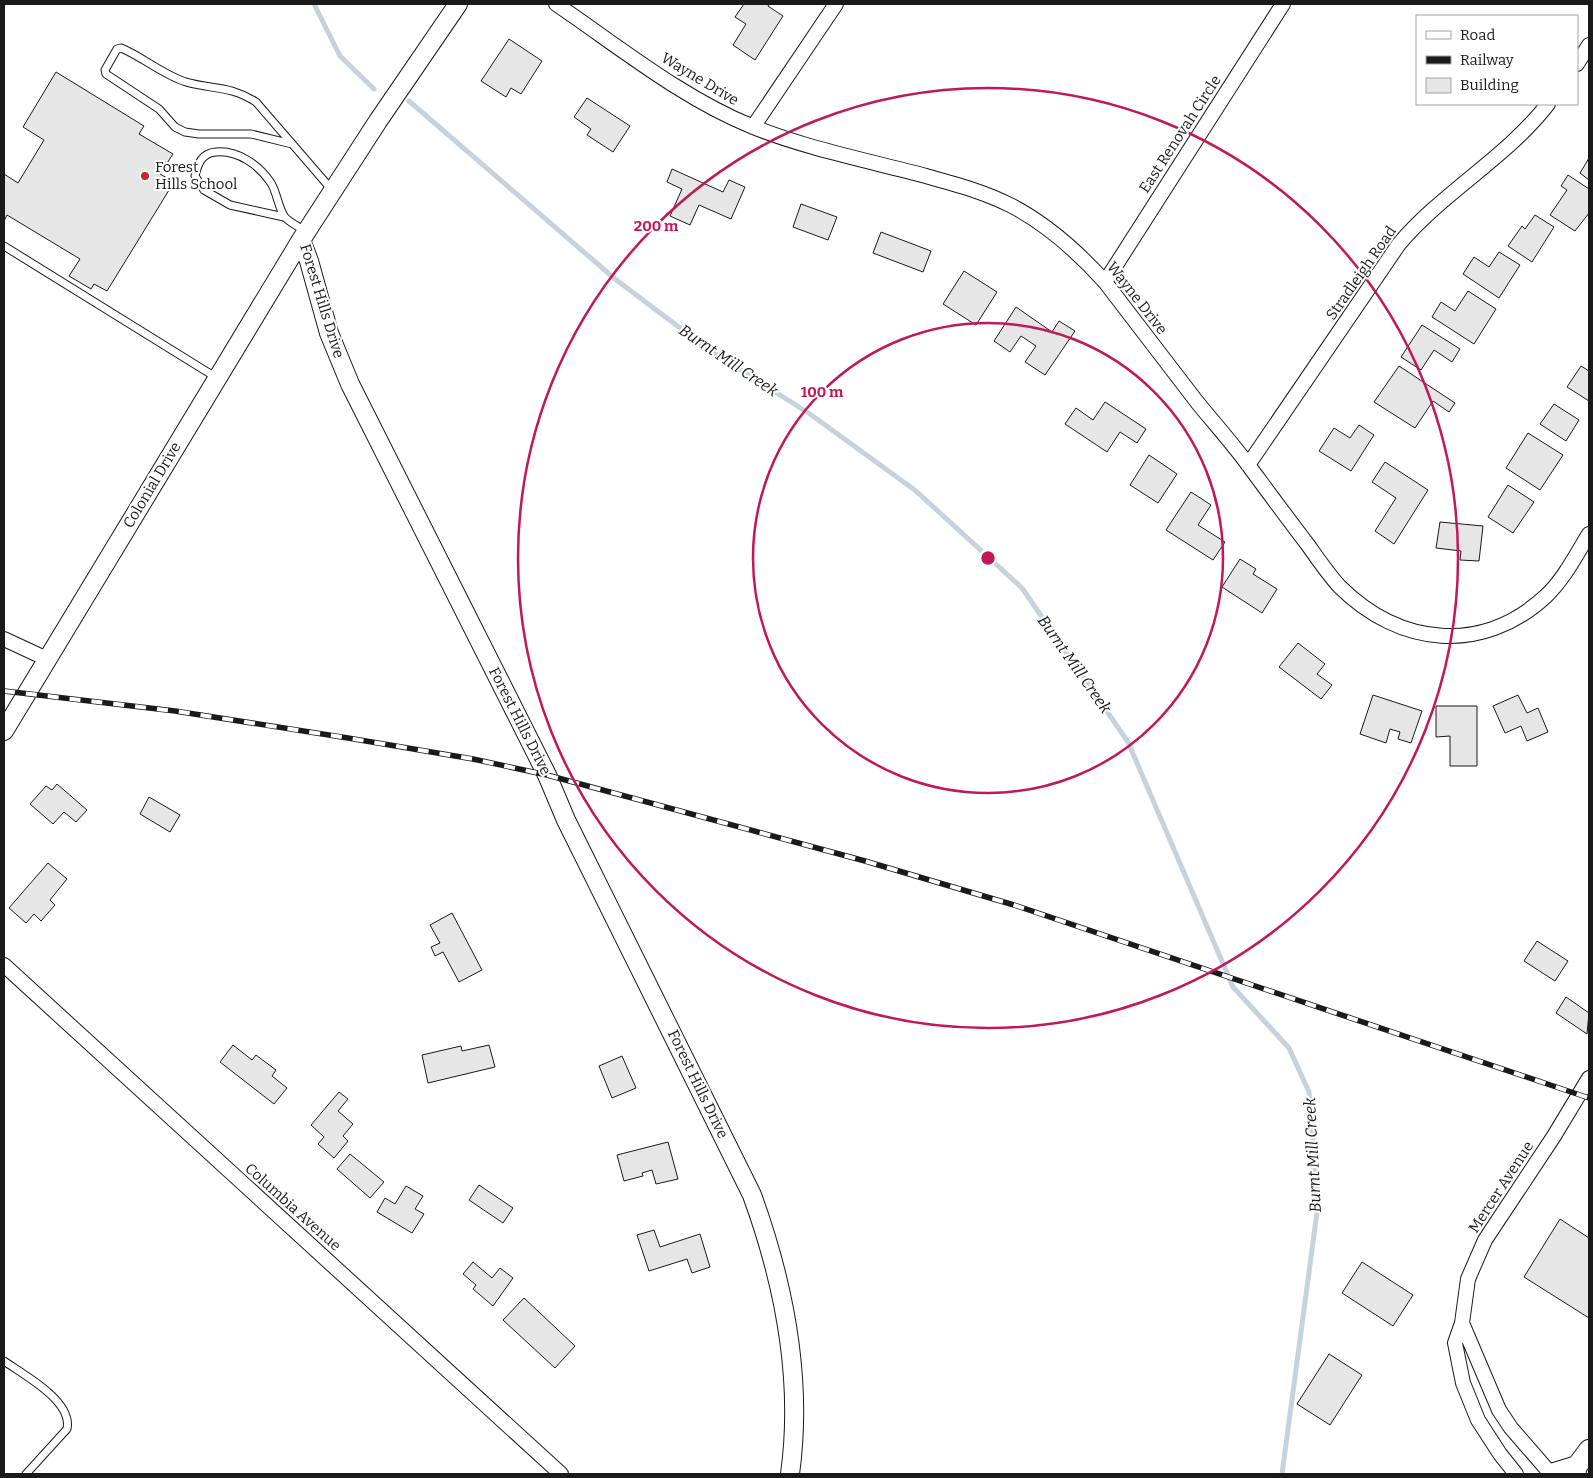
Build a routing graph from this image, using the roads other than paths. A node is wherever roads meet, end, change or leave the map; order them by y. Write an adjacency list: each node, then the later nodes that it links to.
1 (458, 4): 10 (street, Forest Hills Drive)
2 (556, 4): 8 (street, Wayne Drive)
3 (836, 4): 8 (street)
4 (1283, 4): 14 (street, East Renovah Circle)
5 (1589, 44): 6 (street)
6 (1578, 62)
7 (1547, 105): 16 (street, Stradleigh Road)
8 (753, 127): 14 (street, Wayne Drive)
9 (292, 144): 9 (lane); 10 (lane)
10 (332, 191): 12 (street, Forest Hills Drive)
11 (284, 217): 11 (lane); 12 (lane)
12 (304, 236): 15 (street, Colonial Drive); 29 (street, Forest Hills Drive)
13 (4, 246): 15 (lane)
14 (1105, 282): 16 (street, Wayne Drive)
15 (218, 378): 19 (street, Colonial Drive)
16 (1248, 465): 17 (street, Wayne Drive)
17 (1589, 534)
18 (4, 639): 19 (street)
19 (46, 659): 20 (street, Colonial Drive)
20 (4, 731)
21 (4, 965): 28 (street, Columbia Avenue)
22 (1589, 1078): 23 (street, Mercer Avenue)
23 (1462, 1323): 30 (street, Mercer Avenue); 31 (street)
24 (4, 1361): 27 (lane)
25 (1589, 1450): 26 (main road)
26 (1576, 1470): 31 (main road)
27 (26, 1474)
28 (561, 1474)
29 (790, 1474)
30 (1516, 1474)
31 (1551, 1474)

